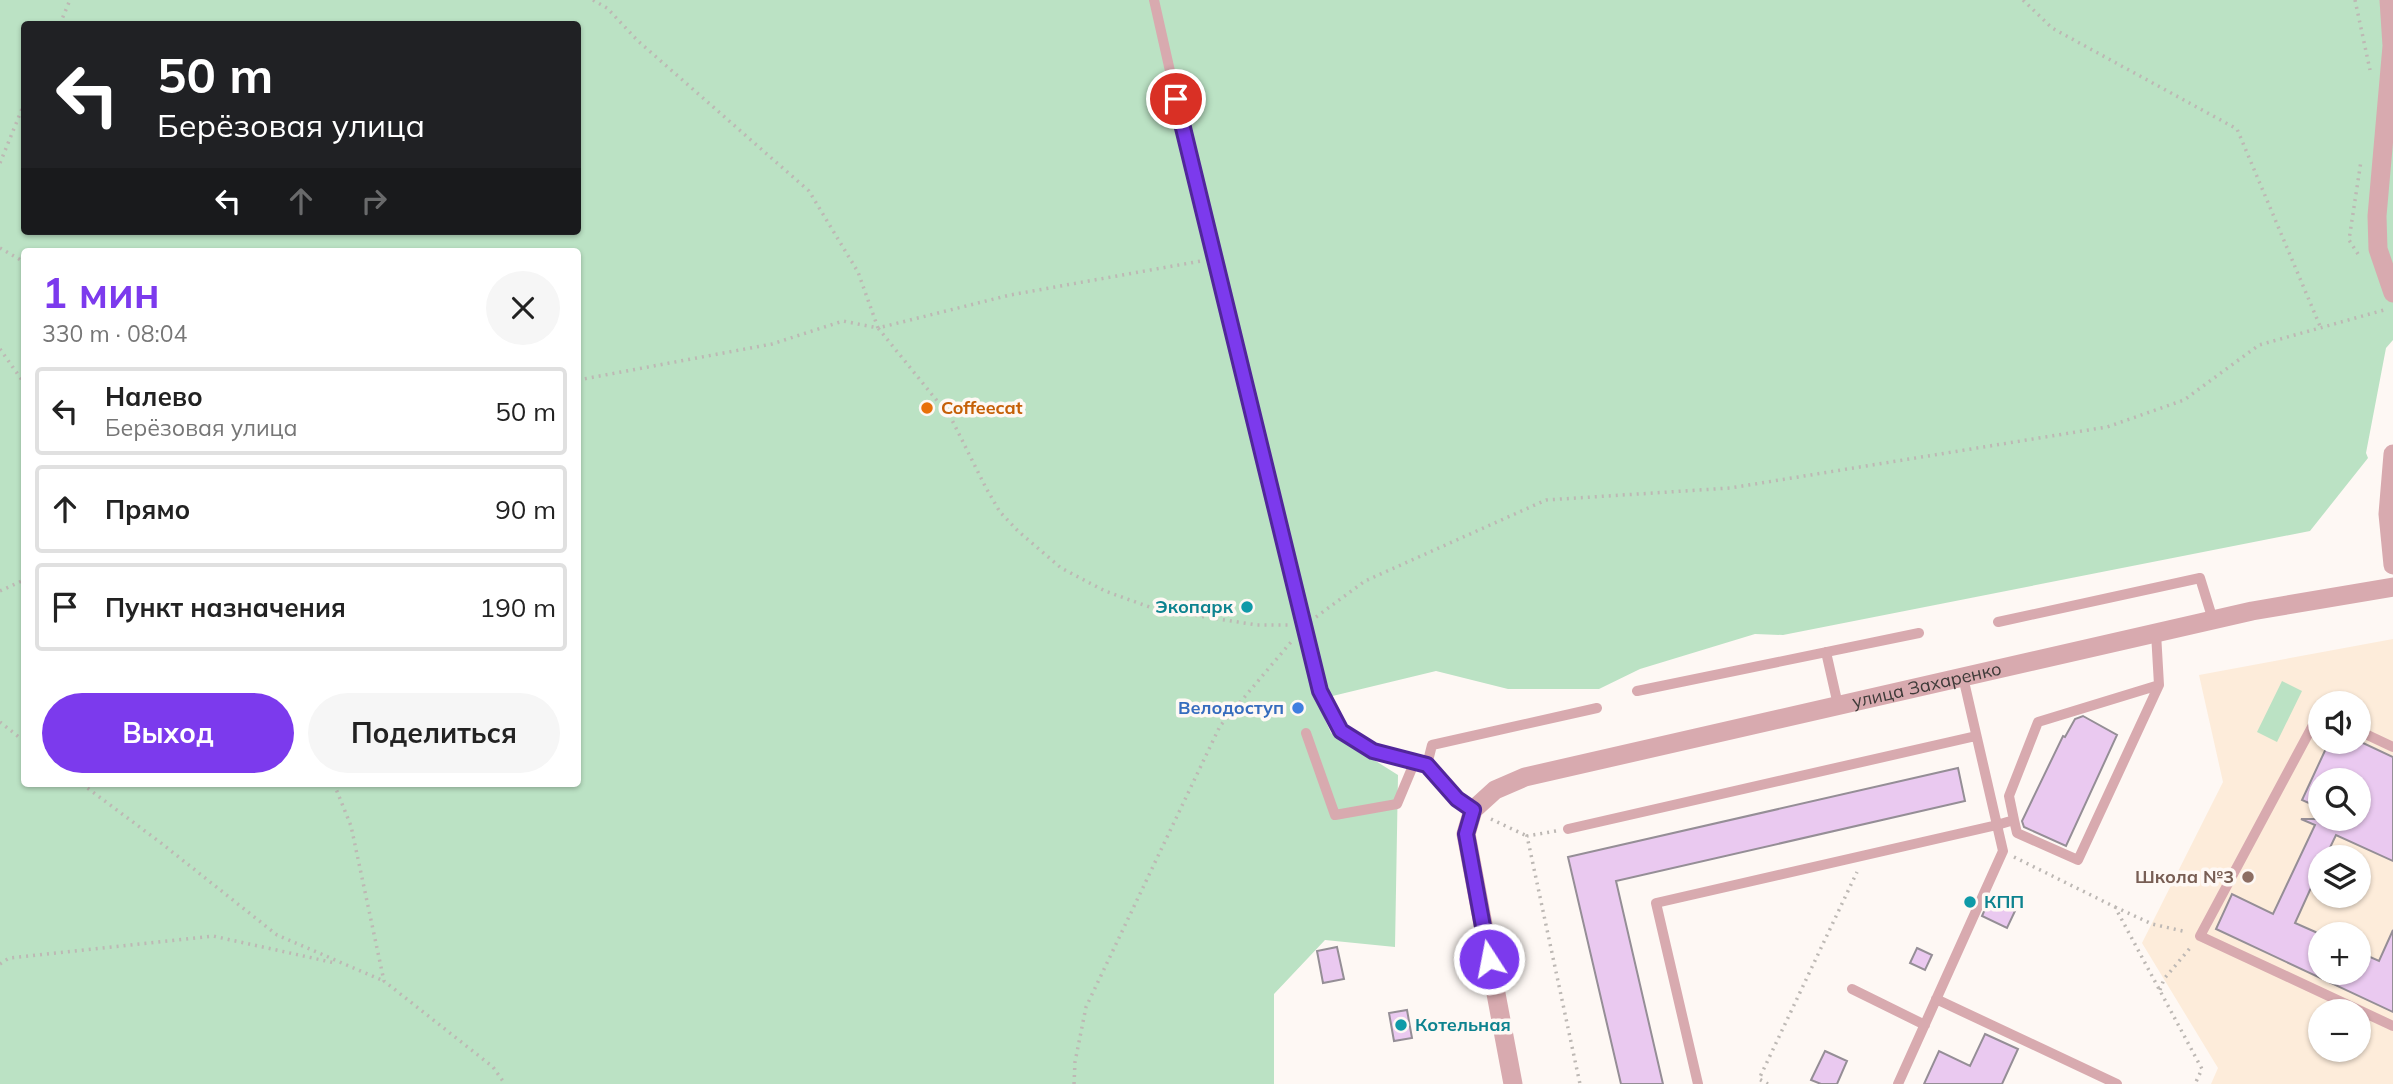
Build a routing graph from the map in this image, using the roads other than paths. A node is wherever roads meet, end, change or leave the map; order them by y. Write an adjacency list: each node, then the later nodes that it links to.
1 (1154, 0): 23 (lane)
2 (2389, 0): 3 (street)
3 (2393, 293)
4 (2393, 454): 5 (street)
5 (2392, 483): 6 (street)
6 (2393, 565)
7 (2393, 587): 8 (street, улица Захаренко)
8 (2213, 620): 9 (lane); 11 (street, улица Захаренко)
9 (1998, 622)
10 (1919, 633): 12 (lane)
11 (2156, 633): 13 (street, улица Захаренко); 14 (lane)
12 (1826, 652): 15 (lane); 16 (lane)
13 (1963, 677): 16 (street, улица Захаренко); 20 (lane)
14 (2159, 685): 26 (lane); 26 (lane)
15 (1637, 691)
16 (1838, 705): 25 (street, улица Захаренко)
17 (1597, 708): 24 (lane)
18 (1306, 733): 23 (lane)
19 (2308, 734): 32 (lane)
20 (1976, 736): 27 (lane); 28 (lane)
21 (2371, 737): 22 (lane)
22 (2393, 747)
23 (1415, 761): 24 (lane)
24 (1427, 765): 25 (lane)
25 (1473, 810): 33 (street)
26 (2014, 820): 27 (lane)
27 (1997, 825): 30 (lane); 34 (lane)
28 (1568, 829)
29 (1852, 989): 31 (lane)
30 (1936, 999): 31 (lane); 36 (lane)
31 (1924, 1025): 35 (lane)
32 (2393, 1026)
33 (1513, 1084)
34 (1698, 1084)
35 (1898, 1084)
36 (2117, 1084)

